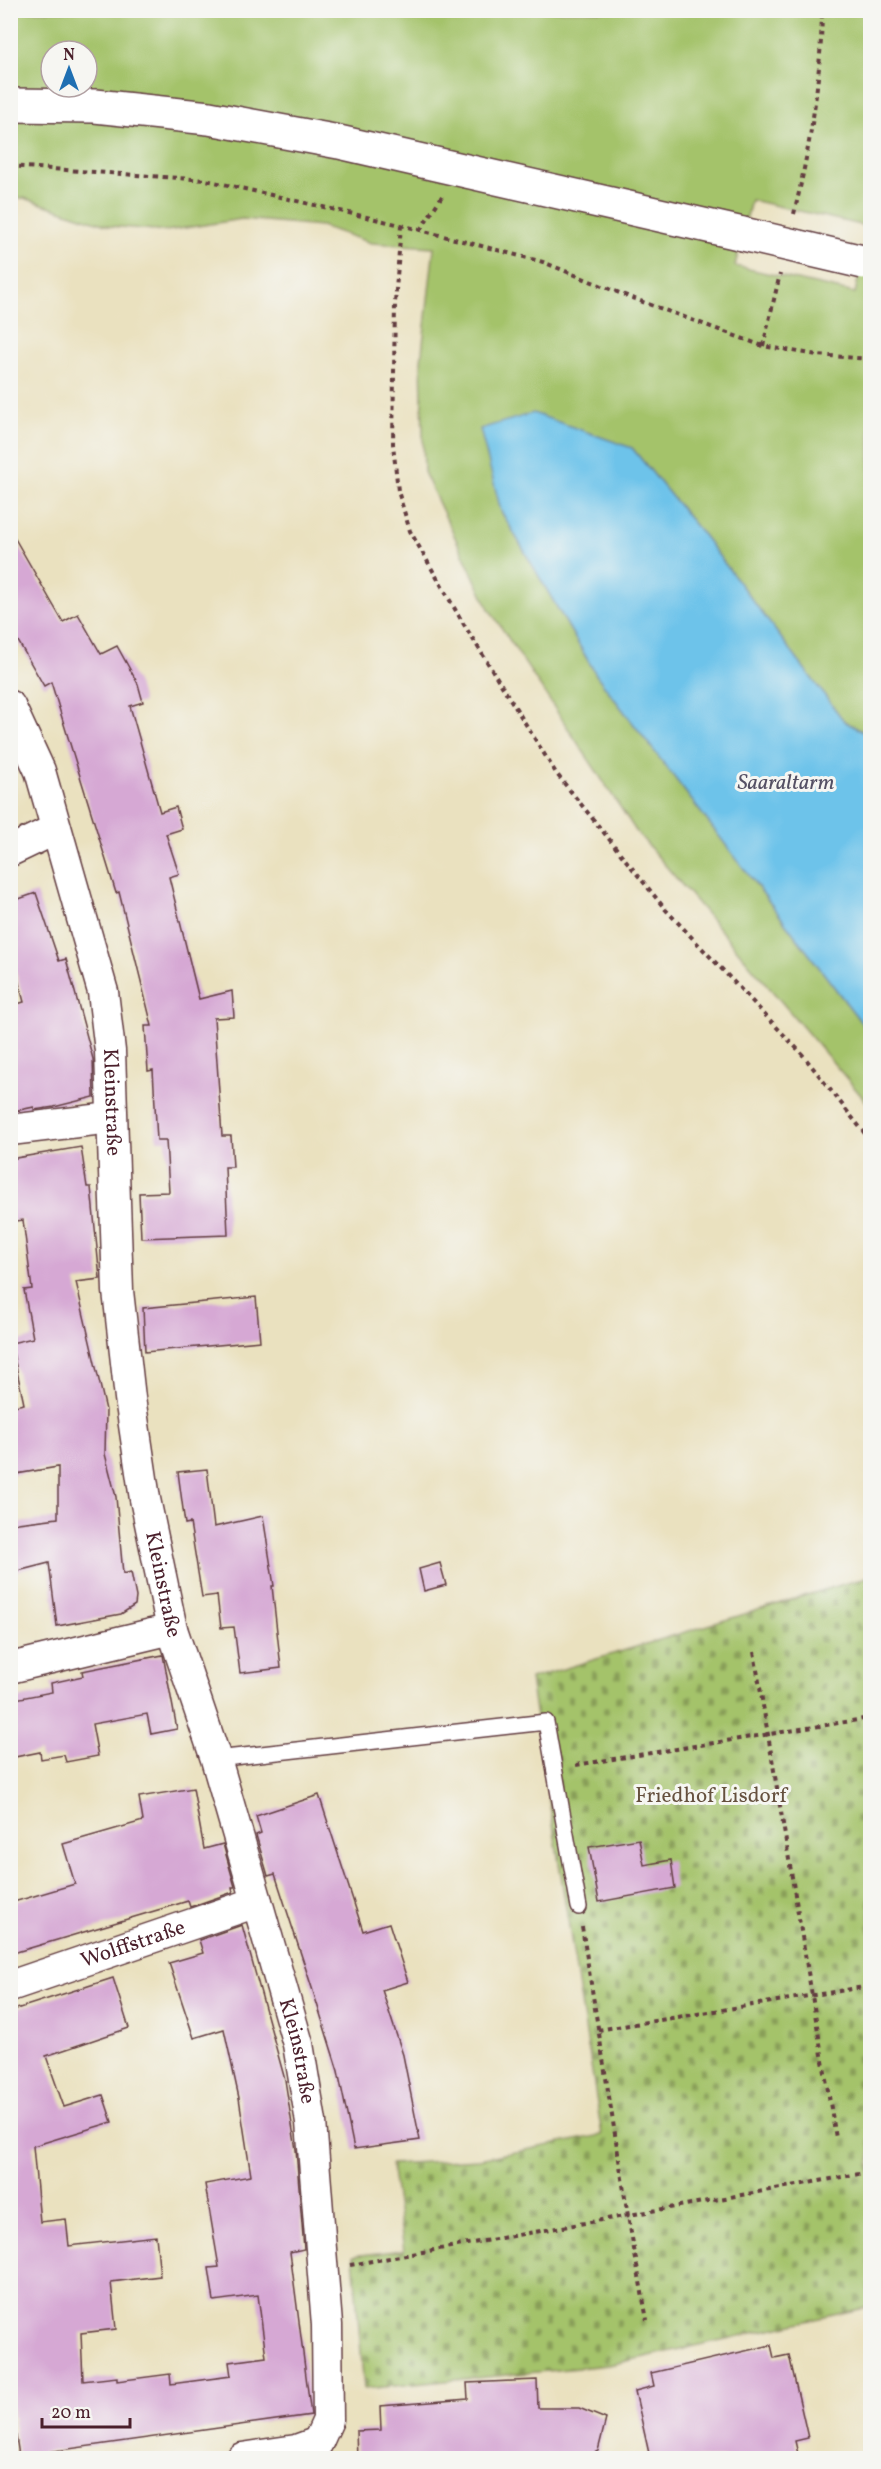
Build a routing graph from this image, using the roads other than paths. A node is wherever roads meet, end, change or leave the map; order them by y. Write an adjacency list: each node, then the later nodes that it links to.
1 (10, 105): 2 (main road, bridge)
2 (867, 262)
3 (10, 706): 4 (street, Kleinstraße)
4 (56, 829): 5 (street); 6 (street, Kleinstraße)
5 (10, 851)
6 (111, 1118): 7 (street); 8 (street, Kleinstraße)
7 (10, 1130)
8 (172, 1629): 9 (street); 10 (street, Kleinstraße)
9 (10, 1668)
10 (216, 1760): 11 (street, Kleinstraße); 12 (lane)
11 (257, 1902): 13 (street, Wolffstraße); 14 (street, Kleinstraße)
12 (579, 1907)
13 (10, 1986)
14 (323, 2450): 15 (street)
15 (242, 2458)

